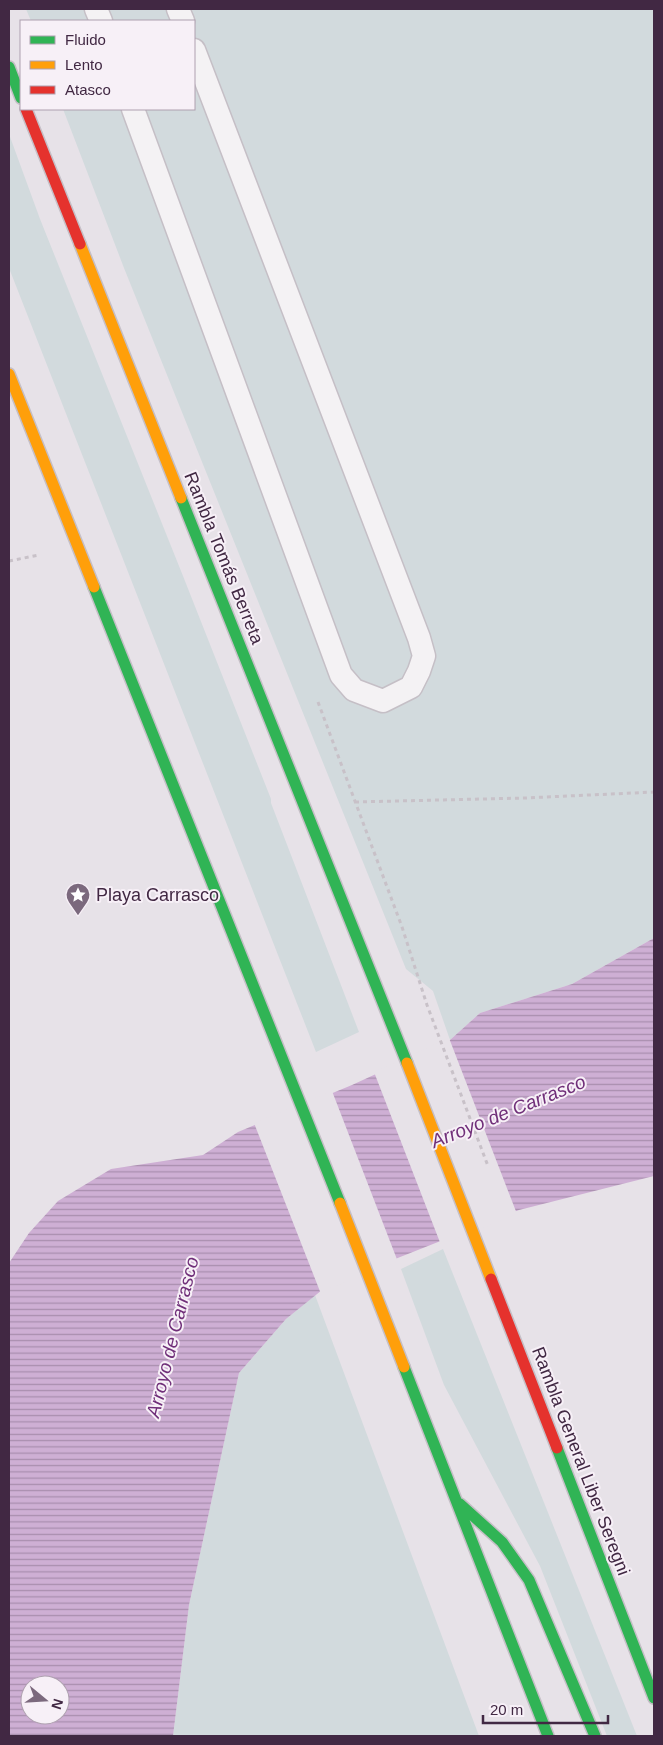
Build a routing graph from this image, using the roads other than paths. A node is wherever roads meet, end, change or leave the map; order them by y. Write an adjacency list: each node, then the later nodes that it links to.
1 (195, 53): 5 (lane)
2 (9, 67): 3 (main road)
3 (20, 95)
4 (26, 110): 7 (main road, Rambla Tomás Berreta)
5 (133, 110)
6 (9, 374): 8 (main road)
7 (475, 1236): 9 (main road, Rambla General Liber Seregni)
8 (455, 1500): 10 (main road); 11 (main road)
9 (654, 1698)
10 (548, 1736)
11 (595, 1736)

